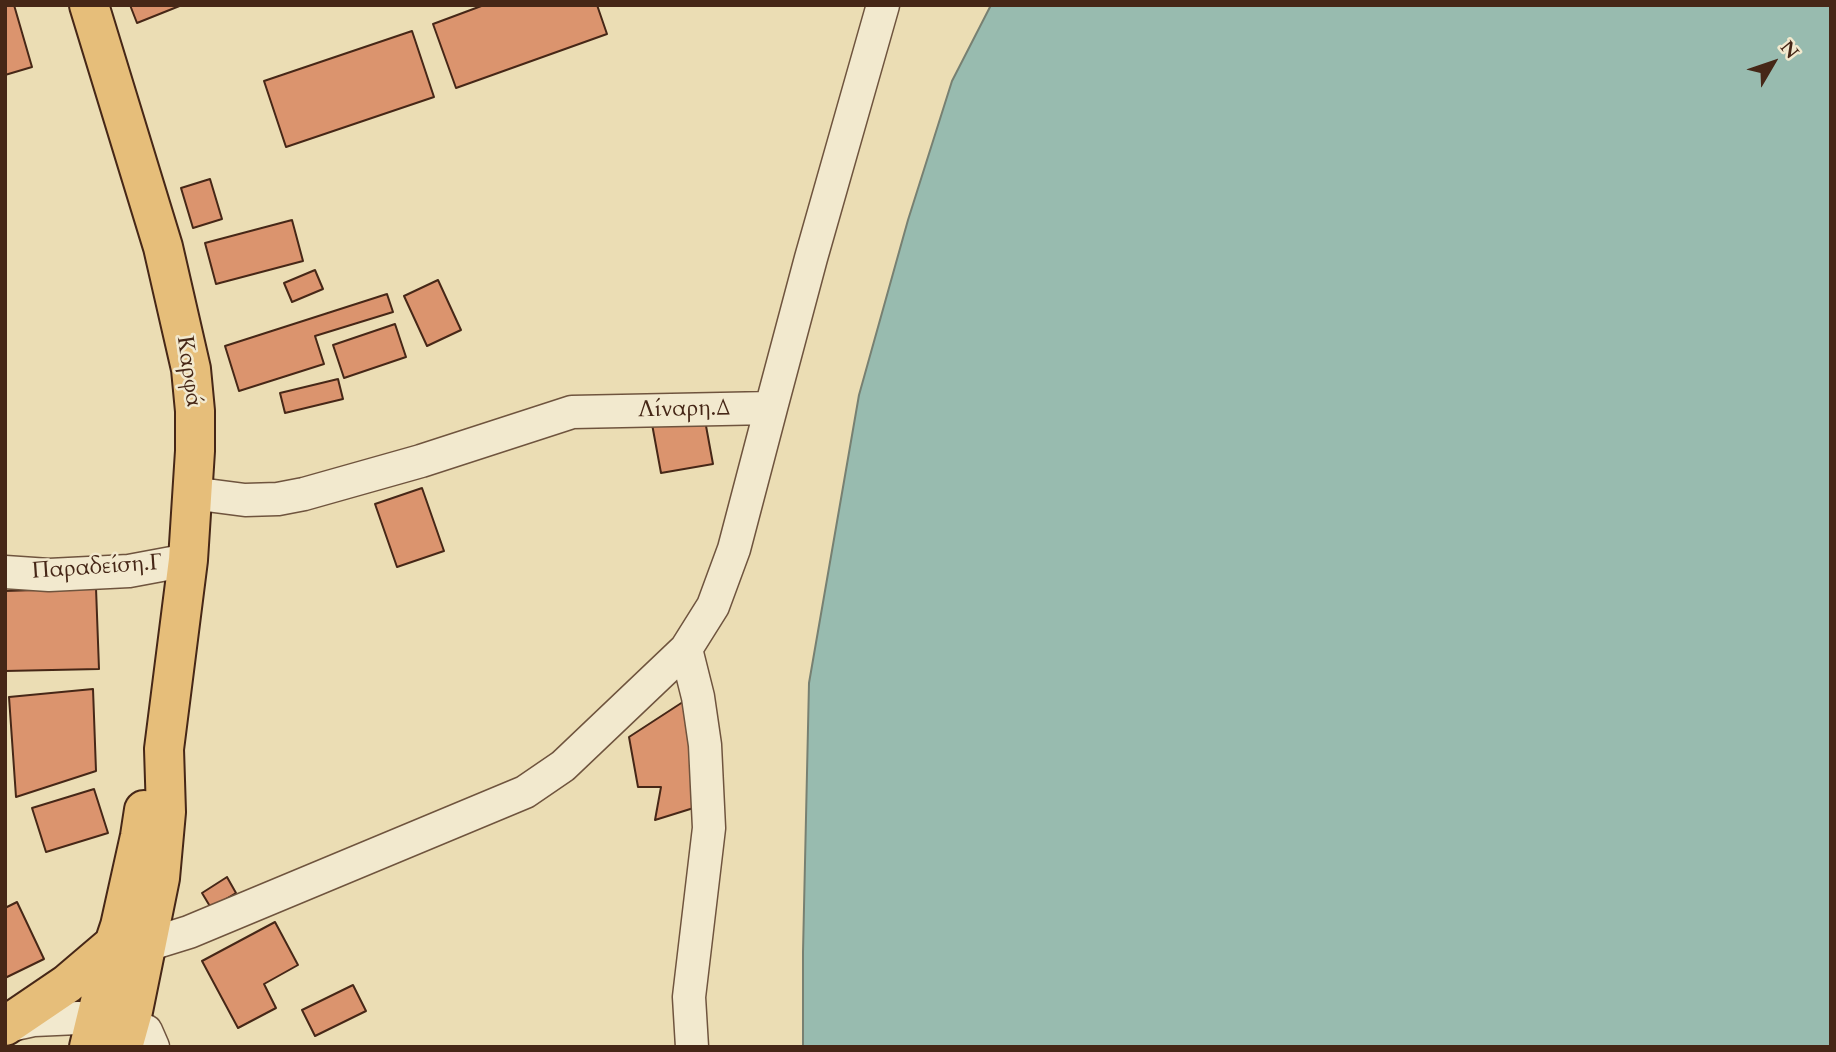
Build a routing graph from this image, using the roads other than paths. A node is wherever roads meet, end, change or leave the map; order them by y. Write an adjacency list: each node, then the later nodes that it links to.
1 (89, 5): 4 (main road, Καρφά)
2 (883, 5): 3 (street)
3 (771, 408): 4 (street, Λίναρη.Δ); 7 (street)
4 (191, 493): 5 (main road, Καρφά)
5 (188, 560): 6 (street, Παραδείση.Γ); 8 (main road, Καρφά)
6 (5, 572)
7 (686, 649): 8 (street); 11 (street)
8 (133, 956): 9 (main road); 10 (main road); 10 (main road)
9 (9, 1037): 10 (street)
10 (122, 1037)
11 (692, 1047)

